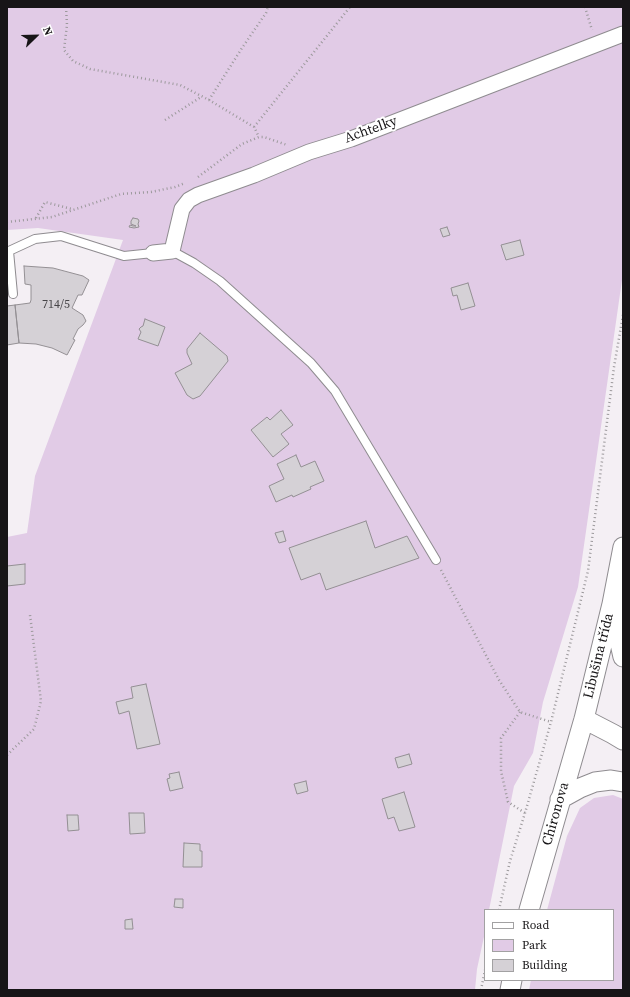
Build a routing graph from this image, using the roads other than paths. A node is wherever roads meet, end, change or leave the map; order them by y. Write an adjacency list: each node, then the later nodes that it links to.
1 (623, 34): 3 (street, Achtelky)
2 (8, 251): 4 (lane); 5 (lane)
3 (172, 252): 4 (street); 7 (lane)
4 (152, 253)
5 (13, 294)
6 (623, 547): 8 (street, Libušina třída)
7 (436, 560)
8 (615, 590): 9 (street); 10 (street, Libušina třída)
9 (623, 657)
10 (584, 718): 11 (street); 13 (street, Chironova)
11 (623, 740)
12 (623, 782): 13 (street)
13 (560, 799): 14 (street, Chironova)
14 (529, 909)

